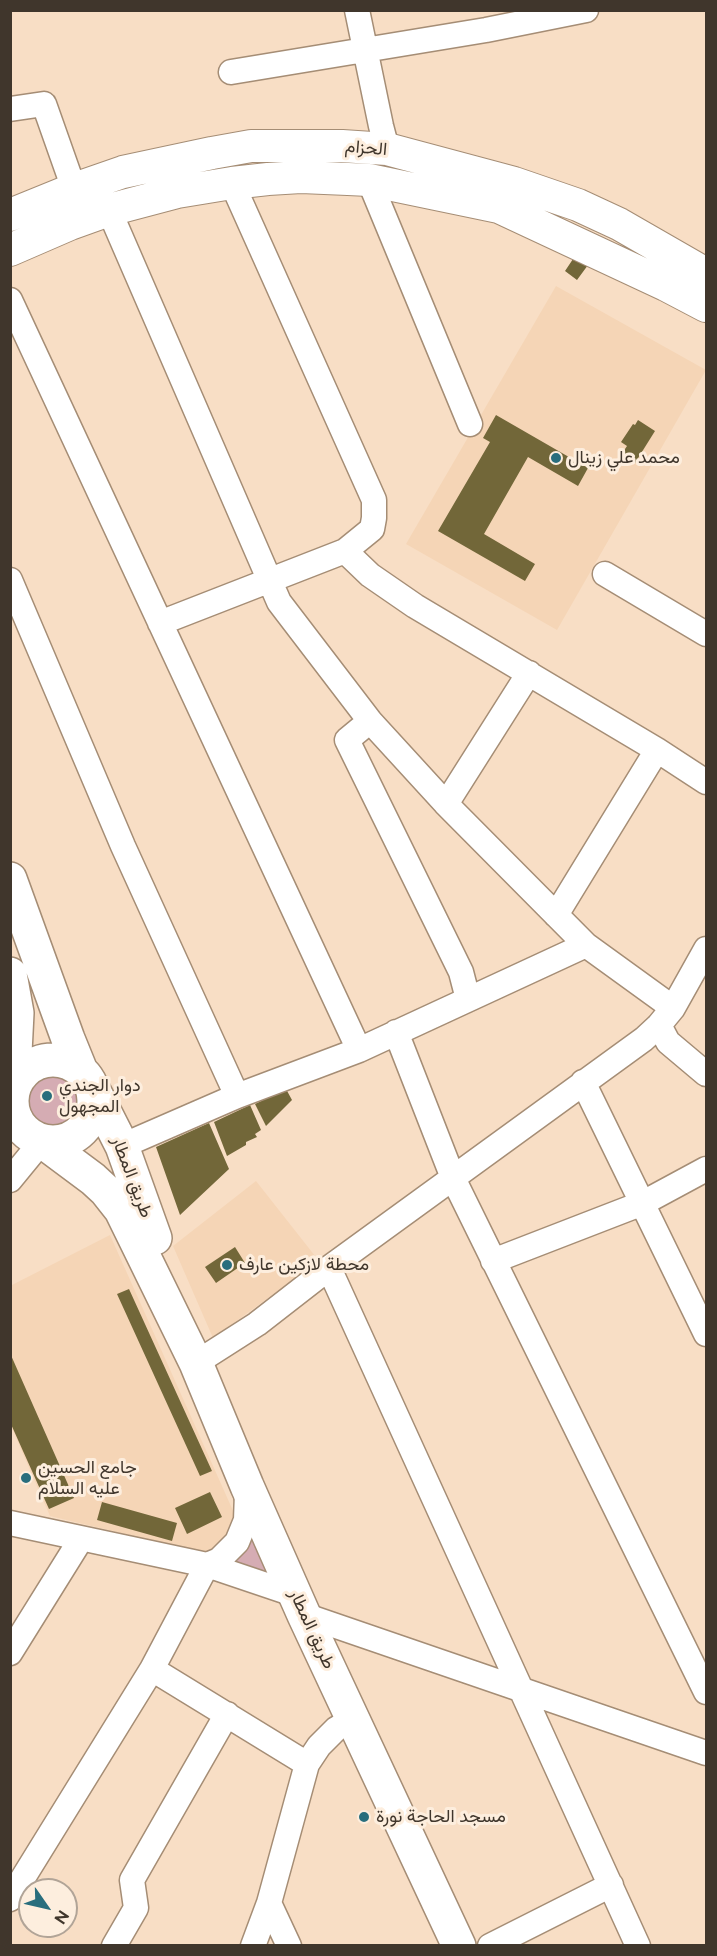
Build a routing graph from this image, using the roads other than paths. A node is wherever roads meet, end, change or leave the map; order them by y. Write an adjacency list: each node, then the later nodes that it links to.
1 (357, 10): 3 (street)
2 (586, 10): 3 (street)
3 (365, 51): 4 (street); 6 (street)
4 (231, 72)
5 (10, 108): 9 (street)
6 (387, 149): 9 (main road, الحزام); 13 (main road, الحزام)
7 (369, 180): 8 (main road, الحزام); 15 (main road, الحزام); 16 (street)
8 (232, 183): 10 (main road, الحزام); 17 (street)
9 (74, 189): 11 (main road, الحزام)
10 (109, 210): 12 (main road, الحزام); 20 (street)
11 (10, 215)
12 (10, 250)
13 (706, 274)
14 (10, 300): 21 (street)
15 (706, 306)
16 (470, 424)
17 (345, 551): 20 (street); 23 (street)
18 (605, 574): 22 (street)
19 (10, 580): 40 (street)
20 (269, 580): 21 (street); 24 (street)
21 (160, 623): 36 (street)
22 (706, 634)
23 (529, 673): 25 (street); 27 (street)
24 (370, 721): 27 (street); 33 (street)
25 (657, 750): 26 (street); 29 (street)
26 (706, 782)
27 (446, 804): 29 (street)
28 (10, 879): 38 (highway, طريق المطار)
29 (556, 915): 30 (street)
30 (586, 945): 33 (street); 34 (street)
31 (706, 949): 34 (street)
32 (10, 974): 41 (highway)
33 (468, 999): 35 (street)
34 (666, 1016): 37 (street); 39 (street)
35 (396, 1032): 36 (street); 45 (street)
36 (359, 1050): 40 (street)
37 (706, 1074)
38 (85, 1076): 41 (highway); 42 (highway); 43 (highway, طريق المطار)
39 (583, 1082): 45 (street); 47 (street)
40 (237, 1096): 43 (street)
41 (12, 1104): 42 (highway)
42 (42, 1141): 46 (street); 50 (highway, طريق المطار)
43 (122, 1146): 50 (highway, طريق المطار)
44 (706, 1169): 47 (street)
45 (453, 1178): 48 (street); 49 (street)
46 (10, 1180)
47 (644, 1203): 48 (street); 51 (street)
48 (494, 1261): 61 (street)
49 (329, 1268): 52 (street); 60 (street)
50 (171, 1310): 52 (highway, طريق المطار)
51 (706, 1334)
52 (196, 1363): 53 (highway, طريق المطار)
53 (247, 1486): 56 (street); 57 (highway, طريق المطار)
54 (10, 1523): 55 (street)
55 (81, 1539): 56 (street); 58 (street)
56 (207, 1565): 57 (street); 59 (street)
57 (300, 1605): 60 (street); 63 (highway, طريق المطار)
58 (10, 1653)
59 (152, 1669): 62 (street); 67 (street)
60 (522, 1688): 64 (street); 66 (street)
61 (706, 1692)
62 (227, 1714): 65 (street); 69 (street)
63 (353, 1719): 65 (street); 72 (highway, طريق المطار)
64 (706, 1753)
65 (308, 1764): 68 (street)
66 (611, 1885): 73 (street); 74 (street)
67 (10, 1899)
68 (269, 1903): 70 (street); 71 (street)
69 (114, 1946)
70 (253, 1946)
71 (289, 1946)
72 (459, 1946)
73 (490, 1946)
74 (638, 1946)

